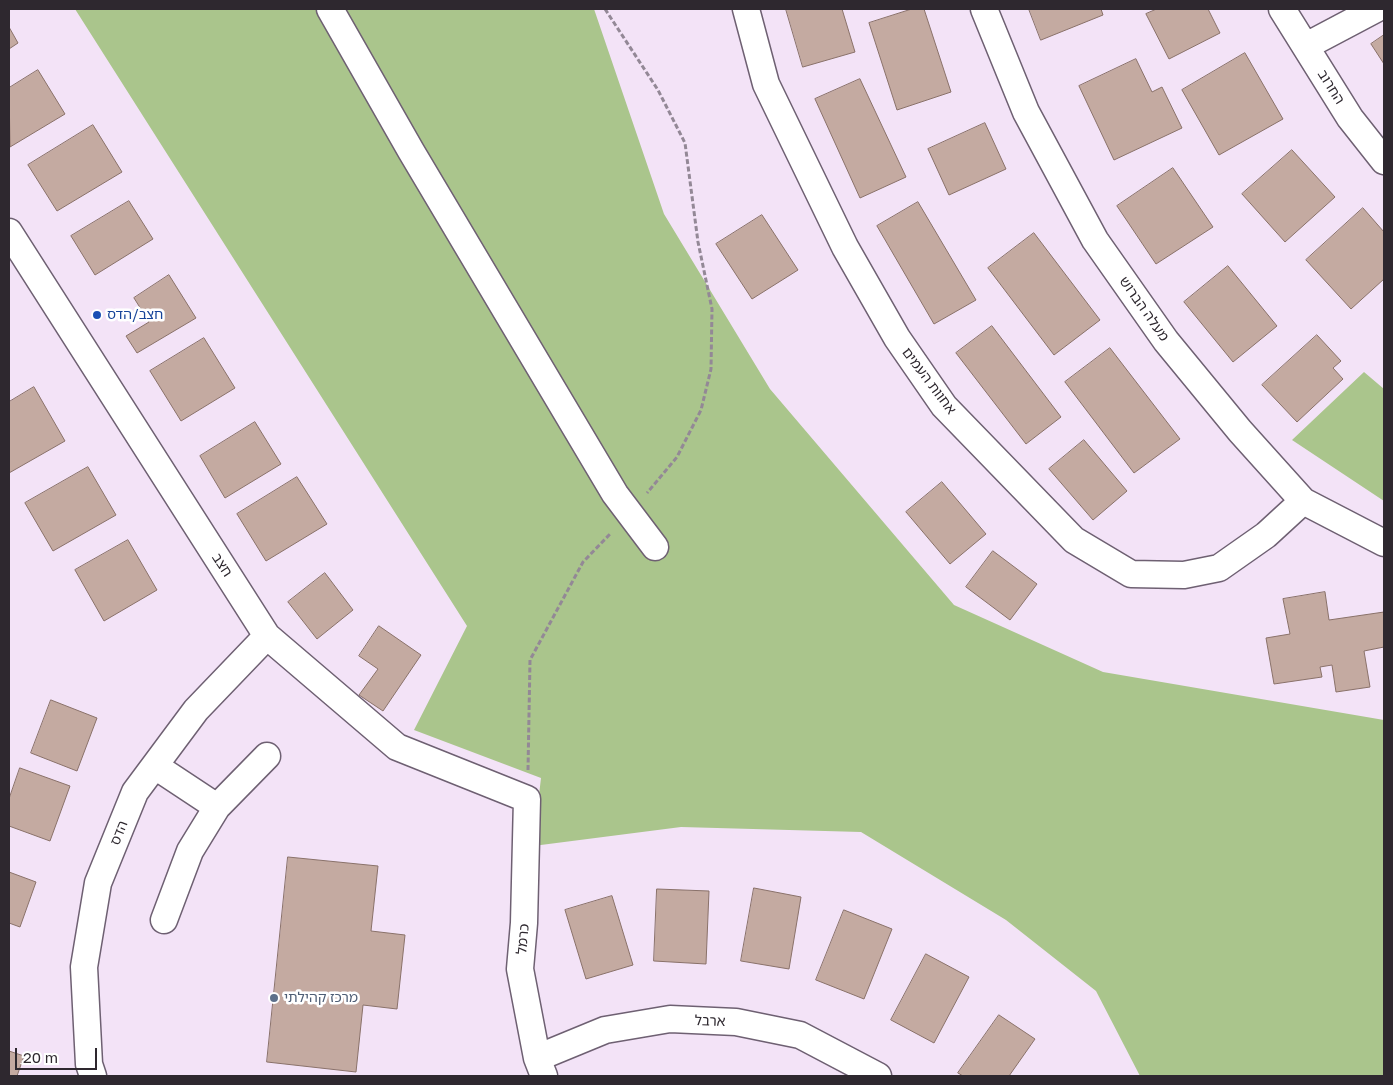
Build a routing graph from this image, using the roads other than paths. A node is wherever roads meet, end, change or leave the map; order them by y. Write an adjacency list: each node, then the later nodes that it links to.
1 (330, 9): 11 (street)
2 (746, 9): 9 (street, אחוות העמים)
3 (984, 9): 9 (street, מעלה הברוש)
4 (1282, 9): 6 (street, החרוב)
5 (1376, 9): 6 (street)
6 (1306, 46): 7 (street, החרוב)
7 (1384, 162)
8 (9, 232): 12 (street, חצב)
9 (1303, 501): 10 (street, מעלה הברוש)
10 (1384, 543)
11 (655, 547)
12 (267, 636): 14 (street, הדס); 15 (street, חצב)
13 (267, 756): 16 (street)
14 (154, 766): 16 (street); 19 (street, הדס)
15 (527, 799): 18 (street, כרמל)
16 (217, 807): 17 (street)
17 (164, 920)
18 (540, 1067): 20 (street, ארבל)
19 (93, 1076)
20 (878, 1076)

